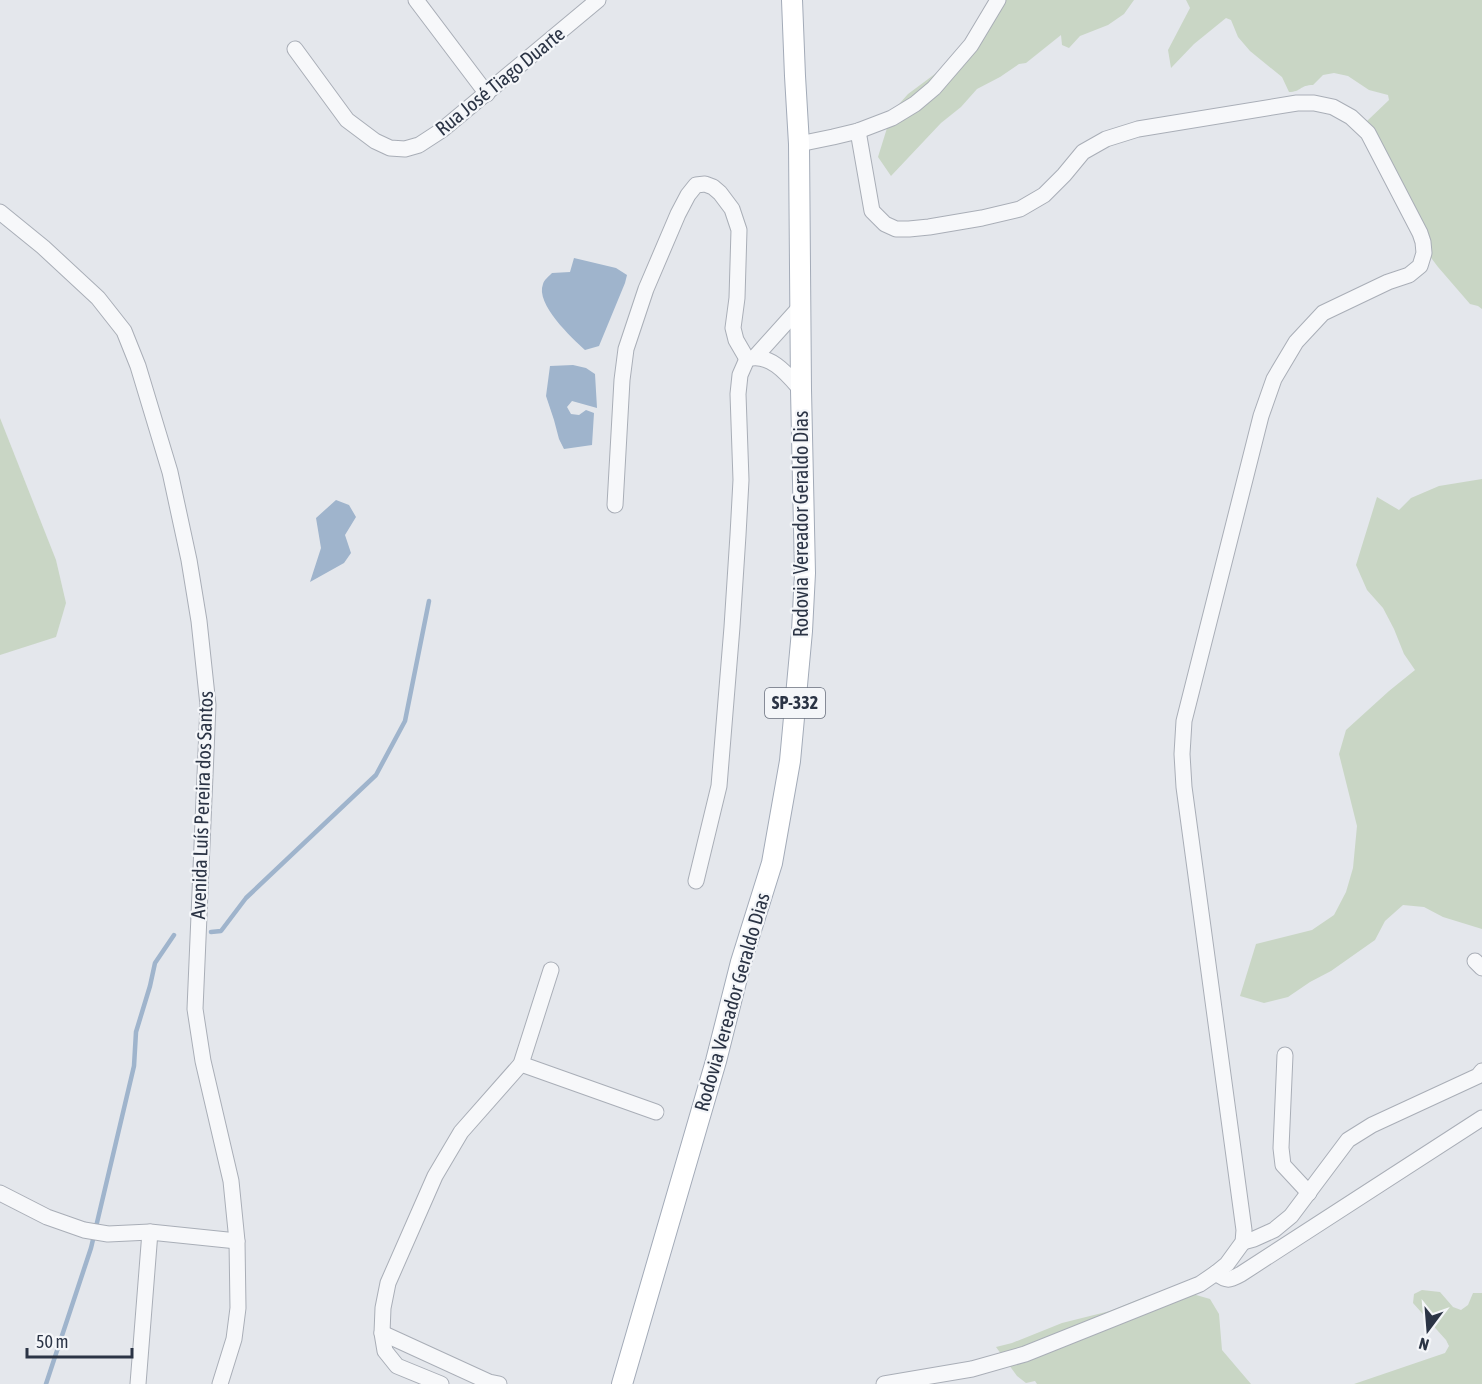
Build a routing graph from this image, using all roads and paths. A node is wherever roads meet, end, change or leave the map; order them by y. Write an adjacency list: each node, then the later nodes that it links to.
1 (416, 0): 6 (street)
2 (598, 0): 6 (street, Rua José Tiago Duarte)
3 (792, 0): 8 (main road, Rodovia Vereador Geraldo Dias / SP-332)
4 (998, 0): 7 (street)
5 (295, 49): 6 (street, Rua José Tiago Duarte)
6 (487, 94)
7 (858, 131): 8 (street); 25 (street)
8 (799, 144): 10 (main road, Rodovia Vereador Geraldo Dias / SP-332)
9 (0, 212): 24 (street, Avenida Luís Pereira dos Santos)
10 (800, 307): 11 (street); 12 (main road, Rodovia Vereador Geraldo Dias / SP-332)
11 (751, 358): 12 (street); 13 (street); 14 (street)
12 (801, 390): 32 (main road, Rodovia Vereador Geraldo Dias / SP-332)
13 (615, 505)
14 (696, 881)
15 (551, 970): 17 (street)
16 (1285, 1055): 21 (street)
17 (521, 1064): 19 (street); 27 (street)
18 (1482, 1071): 21 (street)
19 (656, 1113)
20 (1482, 1118): 26 (street)
21 (1309, 1192): 25 (street)
22 (0, 1193): 23 (street)
23 (150, 1232): 24 (street); 29 (street)
24 (237, 1241): 30 (street, Avenida Luís Pereira dos Santos)
25 (1243, 1242): 26 (street)
26 (1216, 1274): 33 (street)
27 (382, 1333): 28 (street); 31 (street)
28 (492, 1383)
29 (138, 1384)
30 (220, 1384)
31 (441, 1384)
32 (622, 1384)
33 (884, 1384)

